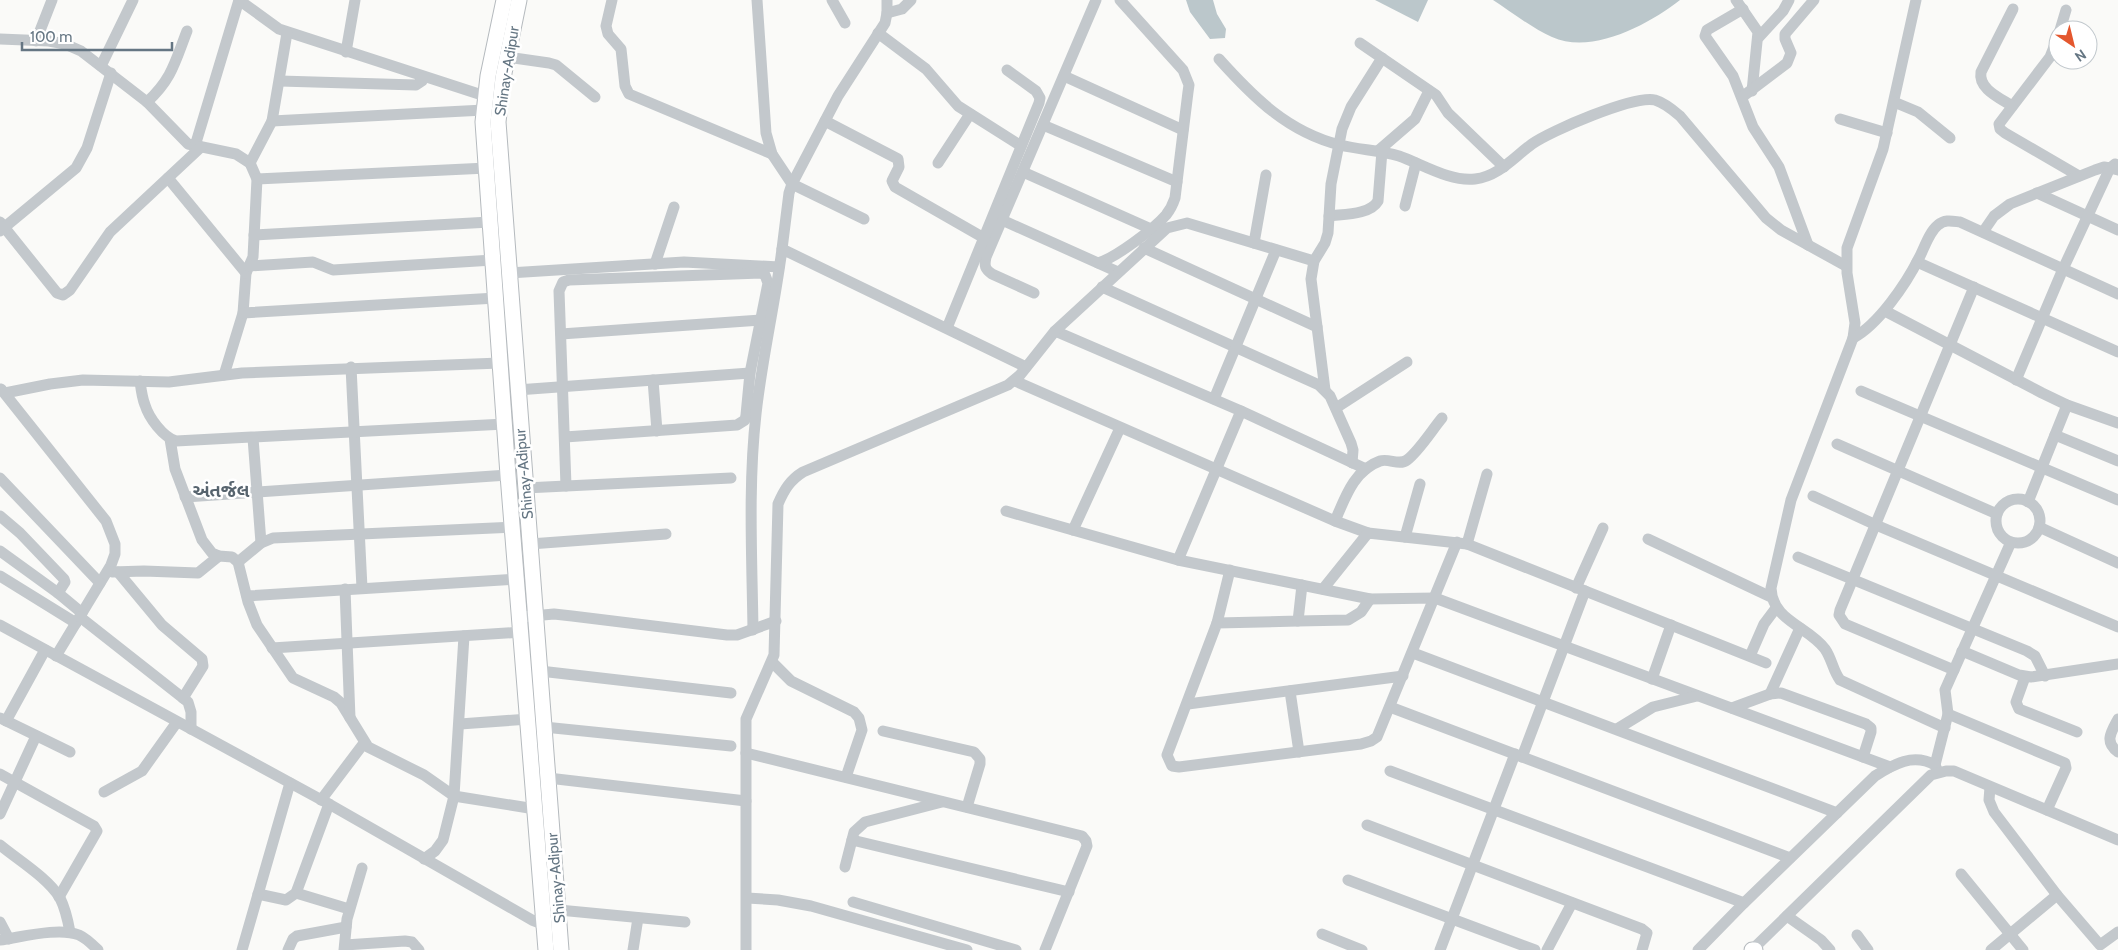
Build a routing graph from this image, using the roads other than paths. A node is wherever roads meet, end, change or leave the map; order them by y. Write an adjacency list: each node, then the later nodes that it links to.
1 (52, 0): 28 (street)
2 (134, 0): 35 (street)
3 (239, 0): 24 (street); 58 (street)
4 (356, 0): 30 (street)
5 (504, 0): 46 (main road, Shinay-Adipur)
6 (519, 0): 31 (main road, Shinay-Adipur)
7 (612, 0): 60 (street)
8 (757, 0): 60 (street)
9 (832, 0): 22 (street)
10 (887, 0): 20 (street)
11 (911, 0): 20 (street)
12 (1096, 0): 38 (street)
13 (1120, 0): 53 (street)
14 (1789, 0): 26 (street)
15 (1814, 0): 42 (street)
16 (1915, 0): 45 (street)
17 (1740, 5): 26 (street); 42 (street)
18 (2013, 9): 47 (street)
19 (2066, 10): 21 (street)
20 (888, 13): 25 (street)
21 (2063, 20)
22 (845, 23)
23 (187, 32): 44 (street)
24 (288, 33): 30 (street); 40 (street)
25 (878, 33): 48 (street); 51 (street)
26 (1759, 37): 42 (street)
27 (0, 40): 28 (street)
28 (36, 41): 35 (street)
29 (1360, 43): 32 (street)
30 (346, 52): 39 (street)
31 (507, 57): 43 (street); 103 (main road, Shinay-Adipur)
32 (1382, 58): 41 (street); 56 (street)
33 (1219, 59): 56 (street)
34 (2048, 60): 47 (street)
35 (102, 66): 37 (street)
36 (1007, 70): 57 (street)
37 (111, 73): 44 (street); 82 (street)
38 (1064, 76): 52 (street); 53 (street)
39 (424, 77): 40 (street); 46 (street)
40 (280, 81): 50 (street)
41 (1429, 91): 59 (street); 64 (street)
42 (1747, 94): 89 (street)
43 (595, 98)
44 (147, 102): 58 (street)
45 (1894, 102): 54 (street); 55 (street)
46 (484, 103): 50 (street); 66 (main road, Shinay-Adipur)
47 (2012, 106): 69 (street)
48 (970, 114): 57 (street); 63 (street)
49 (1840, 119): 54 (street)
50 (272, 121): 62 (street)
51 (825, 121): 73 (street); 87 (street)
52 (1043, 125): 67 (street); 72 (street)
53 (1184, 130): 72 (street)
54 (1888, 133): 98 (street)
55 (1950, 138)
56 (1338, 145): 59 (street); 77 (street)
57 (1021, 146): 87 (street)
58 (198, 147): 62 (street); 70 (street)
59 (1380, 151): 61 (street); 77 (street)
60 (772, 154): 73 (street)
61 (1416, 162): 64 (street); 75 (street)
62 (250, 163): 71 (street)
63 (938, 163)
64 (1504, 167): 89 (street)
65 (2115, 167): 69 (street); 78 (street)
66 (487, 168): 71 (street); 81 (main road, Shinay-Adipur)
67 (1022, 172): 80 (street); 83 (street)
68 (1266, 174): 88 (street)
69 (2079, 176): 74 (street)
70 (168, 178): 82 (street); 100 (street)
71 (257, 179): 86 (street)
72 (1177, 182): 83 (street)
73 (792, 184): 79 (street); 91 (street)
74 (2037, 193): 78 (street); 85 (street)
75 (1405, 206)
76 (674, 207): 96 (street)
77 (1329, 216): 94 (street)
78 (2086, 216): 84 (street); 101 (street)
79 (864, 219)
80 (1002, 220): 97 (street); 106 (street)
81 (490, 222): 86 (street); 93 (main road, Shinay-Adipur)
82 (2, 227)
83 (1151, 228): 97 (street)
84 (2118, 230)
85 (1983, 232): 95 (street); 101 (street)
86 (254, 235): 100 (street)
87 (984, 238): 115 (street)
88 (1254, 243): 90 (street); 92 (street)
89 (1808, 245): 98 (street)
90 (1144, 248): 102 (street); 109 (street)
91 (782, 249): 99 (street); 115 (street)
92 (1276, 250): 94 (street); 109 (street)
93 (493, 260): 100 (street); 108 (main road, Shinay-Adipur)
94 (1314, 261): 114 (street)
95 (1917, 262): 105 (street); 110 (street)
96 (655, 264): 99 (street); 103 (street)
97 (1098, 264): 102 (street)
98 (1846, 266): 118 (street)
99 (780, 268): 224 (street)
100 (248, 269): 111 (street)
101 (2063, 269): 107 (street); 112 (street)
102 (1118, 272): 104 (street)
103 (510, 273): 134 (main road, Shinay-Adipur)
104 (1102, 287): 116 (street); 120 (street)
105 (1974, 287): 112 (street); 119 (street)
106 (1034, 293)
107 (2118, 294)
108 (496, 298): 111 (street); 122 (main road, Shinay-Adipur)
109 (1256, 299): 114 (street); 120 (street)
110 (1885, 311): 118 (street); 119 (street)
111 (243, 313): 127 (street)
112 (2042, 318): 121 (street); 129 (street)
113 (761, 320): 117 (street); 117 (street); 126 (street)
114 (1317, 327): 135 (street)
115 (946, 328): 124 (street)
116 (1055, 331): 124 (street); 137 (street)
117 (561, 334): 132 (street)
118 (1853, 338): 210 (street)
119 (1950, 345): 129 (street); 141 (street)
120 (1236, 347): 135 (street); 137 (street)
121 (2118, 352)
122 (500, 362): 125 (street); 144 (main road, Shinay-Adipur)
123 (1407, 362): 139 (street)
124 (1026, 366): 131 (street)
125 (352, 367): 127 (street); 147 (street)
126 (750, 373): 128 (street); 146 (street)
127 (224, 375): 130 (street)
128 (653, 380): 132 (street); 146 (street)
129 (2016, 380): 138 (street)
130 (140, 381): 133 (street); 151 (street)
131 (1015, 381): 145 (street); 215 (street)
132 (563, 386): 134 (street); 149 (street)
133 (2, 390): 197 (street)
134 (518, 390): 166 (main road, Shinay-Adipur)
135 (1325, 390): 139 (street)
136 (1861, 392): 141 (street)
137 (1214, 399): 140 (street)
138 (2067, 405): 143 (street); 148 (street)
139 (1336, 408): 154 (street)
140 (1241, 411): 154 (street); 157 (street)
141 (1921, 416): 155 (street); 158 (street)
142 (1442, 418): 156 (street)
143 (2118, 423)
144 (505, 424): 147 (street); 160 (main road, Shinay-Adipur)
145 (1120, 428): 157 (street); 180 (street)
146 (657, 430): 149 (street)
147 (355, 432): 150 (street); 164 (street)
148 (2055, 435): 153 (street); 155 (street)
149 (565, 437): 165 (street)
150 (253, 438): 151 (street); 167 (street)
151 (170, 439): 169 (street)
152 (1837, 444): 158 (street)
153 (2118, 461)
154 (1352, 463): 156 (street)
155 (2042, 467): 170 (street); 171 (street)
156 (1366, 469): 175 (street)
157 (1216, 470): 175 (street); 193 (street)
158 (1898, 471): 173 (street); 176 (street)
159 (1487, 474): 188 (street)
160 (508, 475): 164 (street); 177 (main road, Shinay-Adipur)
161 (0, 478): 202 (street)
162 (731, 478): 165 (street)
163 (1420, 484): 184 (street)
164 (357, 485): 167 (street); 182 (street)
165 (566, 486): 166 (street)
166 (525, 488): 189 (main road, Shinay-Adipur)
167 (257, 492): 169 (street); 187 (street)
168 (1813, 496): 176 (street)
169 (185, 497): 191 (street)
170 (2118, 500)
171 (2028, 502): 173 (street); 179 (street)
172 (1006, 511): 180 (street)
173 (1997, 514): 186 (street)
174 (0, 516): 208 (street)
175 (1336, 521): 181 (street)
176 (1876, 525): 199 (street); 201 (street)
177 (513, 526): 182 (street); 200 (main road, Shinay-Adipur)
178 (1603, 528): 207 (street)
179 (2039, 528): 186 (street); 195 (street)
180 (1073, 530): 193 (street)
181 (1368, 533): 184 (street); 206 (street)
182 (360, 534): 187 (street); 204 (street)
183 (666, 534): 189 (street)
184 (1405, 537): 188 (street)
185 (1648, 539): 210 (street)
186 (2011, 542): 199 (street)
187 (261, 543): 194 (street)
188 (1462, 543): 207 (street); 211 (street)
189 (530, 544): 217 (main road, Shinay-Adipur)
190 (0, 551): 208 (street)
191 (219, 556): 194 (street); 197 (street)
192 (1798, 557): 201 (street)
193 (1178, 560): 196 (street)
194 (238, 562): 209 (street)
195 (2118, 563)
196 (1230, 570): 203 (street); 218 (street)
197 (112, 572): 202 (street); 247 (street)
198 (0, 576): 214 (street)
199 (1996, 576): 221 (street); 223 (street)
200 (518, 579): 204 (street); 217 (main road, Shinay-Adipur)
201 (1853, 580): 223 (street); 237 (street)
202 (100, 583): 214 (street)
203 (1302, 585): 206 (street); 216 (street)
204 (362, 588): 205 (street)
205 (346, 589): 209 (street); 226 (street)
206 (1323, 589): 212 (street)
207 (1581, 590): 220 (street); 227 (street)
208 (58, 593): 214 (street)
209 (247, 596): 228 (street)
210 (1771, 597): 213 (street)
211 (1436, 598): 212 (street); 227 (street); 231 (street)
212 (1370, 599): 216 (street)
213 (1776, 608): 222 (street); 233 (street)
214 (79, 618): 232 (street); 247 (street)
215 (776, 621): 224 (street); 234 (street)
216 (1298, 621): 218 (street)
217 (526, 622): 224 (street); 225 (street); 238 (main road, Shinay-Adipur); 256 (main road, Shinay-Adipur)
218 (1217, 623): 249 (street)
219 (0, 625): 229 (street)
220 (1670, 625): 233 (street); 242 (street)
221 (2118, 627)
222 (1800, 628): 245 (street); 260 (street)
223 (1973, 628): 230 (street); 240 (street)
224 (753, 630)
225 (464, 636): 226 (street); 258 (street)
226 (348, 644): 228 (street); 255 (street)
227 (1565, 646): 242 (street); 248 (street)
228 (272, 648): 255 (street)
229 (45, 650): 232 (street); 254 (street)
230 (1962, 651): 237 (street); 241 (street)
231 (1413, 653): 239 (street); 248 (street)
232 (56, 656): 257 (street)
233 (1750, 656): 235 (street)
234 (772, 662): 271 (street); 278 (street)
235 (1766, 663)
236 (2118, 664): 240 (street)
237 (1954, 670): 252 (street)
238 (540, 671): 244 (street); 259 (main road, Shinay-Adipur)
239 (1403, 676): 243 (street); 250 (street)
240 (2045, 676): 241 (street)
241 (2025, 677): 264 (street)
242 (1652, 679): 246 (street)
243 (1290, 690): 249 (street); 269 (street)
244 (731, 693)
245 (1770, 694): 251 (street); 273 (street)
246 (1697, 696): 251 (street); 262 (street)
247 (183, 698): 261 (street)
248 (1544, 702): 262 (street); 272 (street)
249 (1188, 704): 269 (street)
250 (1390, 707): 269 (street); 272 (street)
251 (1732, 708): 273 (street)
252 (1948, 714): 260 (street); 291 (street)
253 (2118, 719): 270 (street)
254 (3, 720): 265 (street)
255 (350, 720): 266 (street)
256 (528, 720): 258 (street); 289 (main road, Shinay-Adipur)
257 (177, 722): 261 (street); 283 (street)
258 (460, 724): 284 (street)
259 (544, 727): 267 (street); 279 (main road, Shinay-Adipur)
260 (1945, 728): 275 (street)
261 (191, 729): 281 (street)
262 (1617, 729): 292 (street)
263 (883, 730): 288 (street)
264 (2077, 732)
265 (36, 736): 268 (street); 280 (street)
266 (364, 743): 284 (street); 286 (street)
267 (731, 746)
268 (70, 752)
269 (1299, 752)
270 (2118, 752)
271 (746, 753): 278 (street); 285 (street)
272 (1519, 756): 290 (street); 298 (street)
273 (1863, 757): 274 (street)
274 (1890, 767): 275 (street); 292 (street)
275 (1936, 769): 282 (street); 315 (street)
276 (1390, 770): 290 (street)
277 (0, 774): 280 (street)
278 (846, 777): 287 (street)
279 (548, 778): 285 (street); 317 (main road, Shinay-Adipur)
280 (15, 782): 293 (street); 309 (street)
281 (290, 783): 286 (street); 307 (street)
282 (1990, 787): 291 (street); 308 (street)
283 (104, 792)
284 (454, 796): 289 (street); 299 (street)
285 (746, 801): 310 (street)
286 (325, 802): 299 (street); 306 (street)
287 (945, 802): 288 (street); 295 (street)
288 (967, 807): 305 (street)
289 (535, 809): 317 (main road, Shinay-Adipur)
290 (1493, 810): 300 (street); 313 (street)
291 (2047, 810): 296 (street)
292 (1837, 813): 298 (street)
293 (0, 814)
294 (1367, 825): 300 (street)
295 (852, 840): 301 (street); 305 (street)
296 (2118, 840)
297 (0, 845): 309 (street)
298 (1790, 858): 313 (street)
299 (424, 859): 317 (street)
300 (1472, 864): 312 (street); 318 (street)
301 (845, 867)
302 (362, 868): 314 (street)
303 (1961, 874): 325 (street)
304 (1348, 880): 318 (street)
305 (1069, 892): 339 (street)
306 (296, 893): 307 (street); 314 (street)
307 (258, 894): 330 (street)
308 (2056, 895): 323 (street); 325 (street)
309 (59, 897): 322 (street)
310 (746, 898): 336 (street); 337 (street)
311 (853, 902): 338 (street)
312 (1572, 903): 343 (street); 344 (street)
313 (1744, 903): 345 (street)
314 (350, 909): 321 (street)
315 (1787, 916): 346 (street); 347 (street)
316 (638, 918): 317 (street); 320 (street); 335 (street)
317 (555, 919): 333 (main road, Shinay-Adipur); 334 (main road, Shinay-Adipur)
318 (1451, 920): 341 (street); 342 (street)
319 (0, 922): 327 (street)
320 (685, 922)
321 (346, 927): 328 (street); 331 (street)
322 (70, 932): 327 (street); 329 (street)
323 (2118, 932)
324 (1322, 934): 340 (street)
325 (2010, 934): 349 (street); 350 (street)
326 (1857, 936): 348 (street)
327 (4, 940)
328 (344, 947): 332 (street)
329 (98, 950)
330 (242, 950)
331 (288, 950)
332 (419, 950)
333 (546, 950)
334 (561, 950)
335 (634, 950)
336 (746, 950)
337 (967, 950)
338 (1016, 950)
339 (1045, 950)
340 (1362, 950)
341 (1440, 950)
342 (1535, 950)
343 (1547, 950)
344 (1642, 950)
345 (1698, 950)
346 (1753, 950)
347 (1830, 950)
348 (1868, 950)
349 (1991, 950)
350 (2023, 950)

